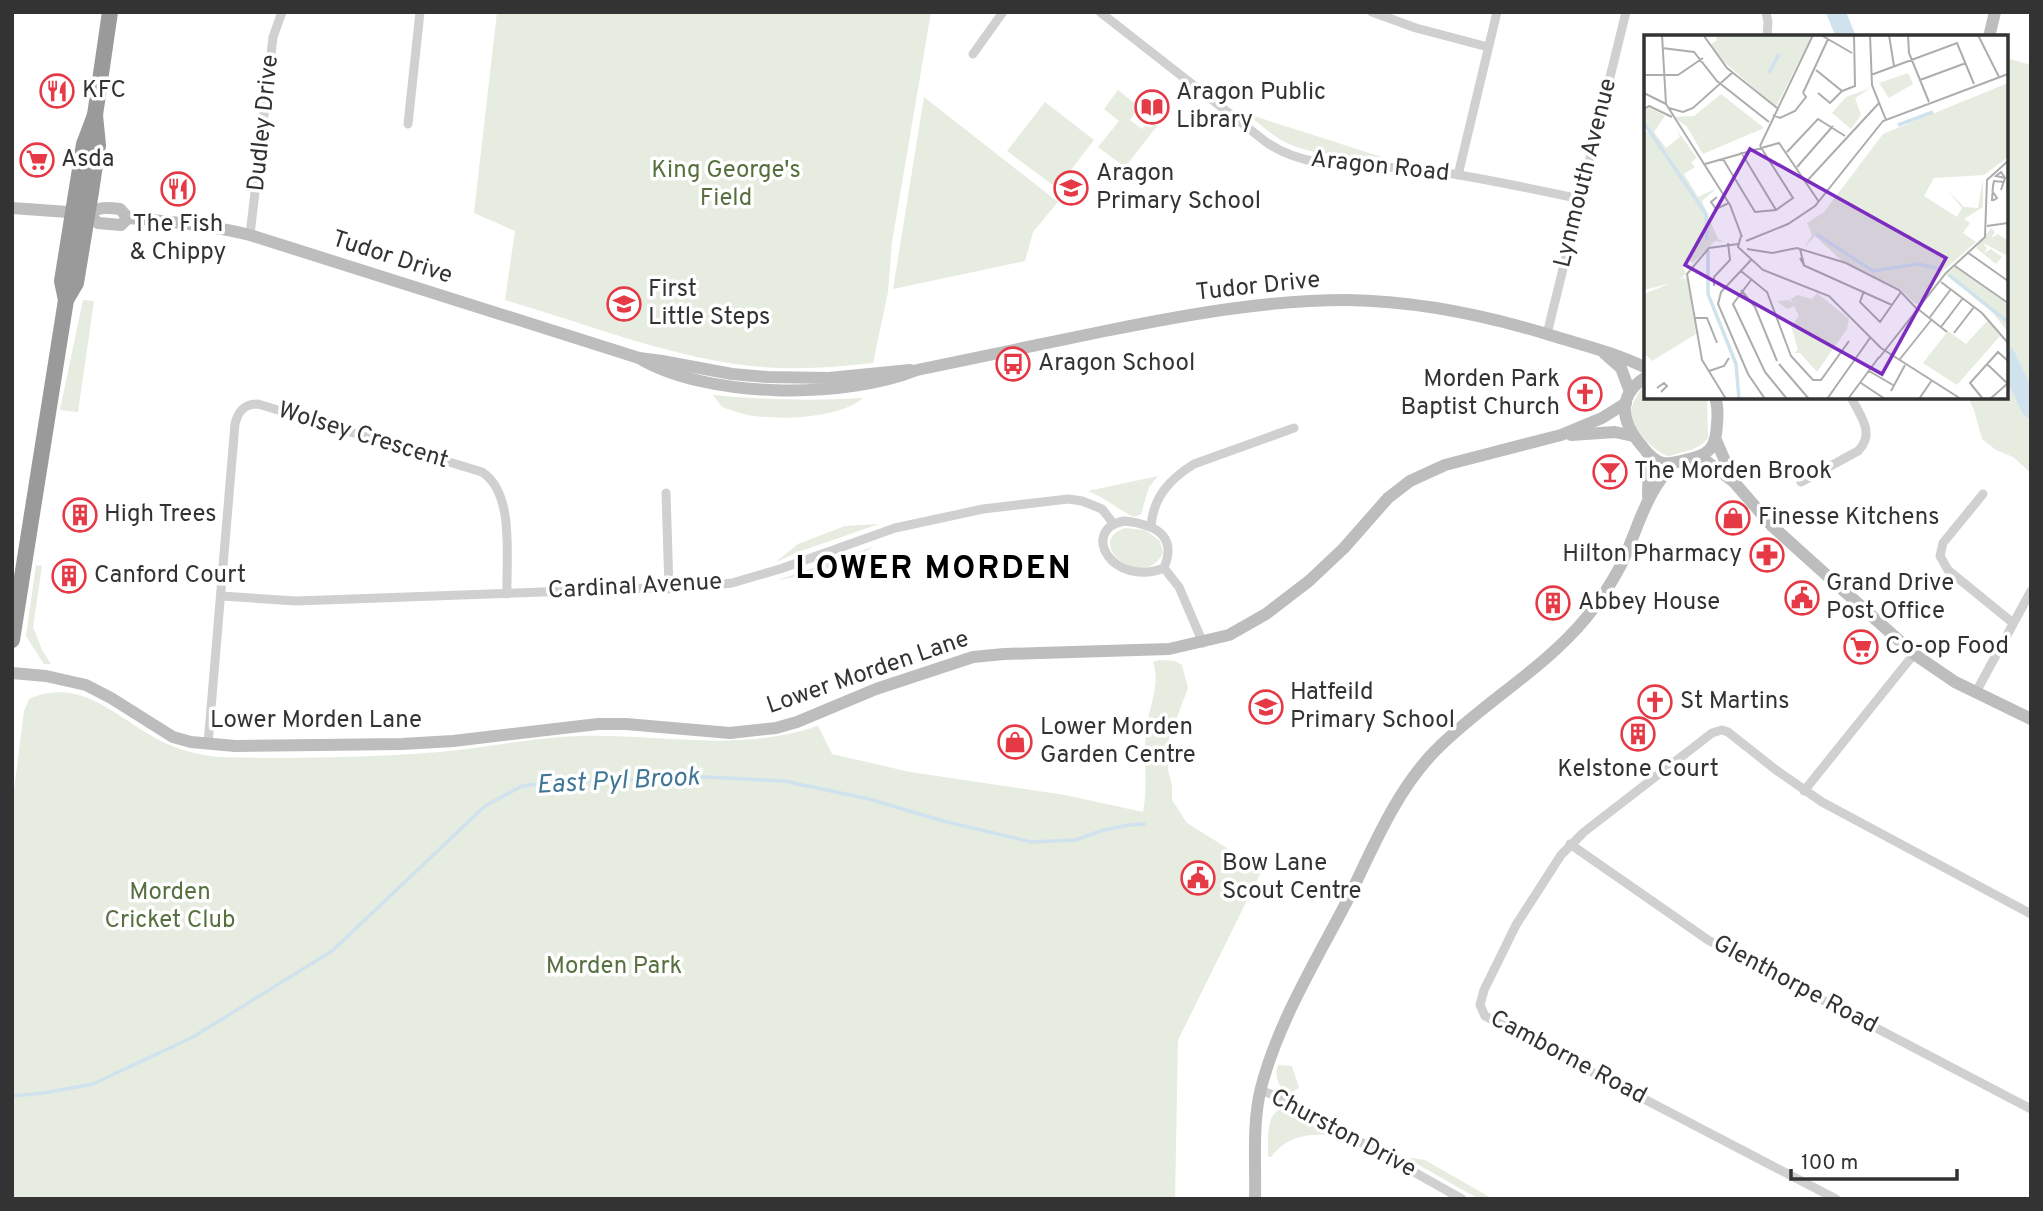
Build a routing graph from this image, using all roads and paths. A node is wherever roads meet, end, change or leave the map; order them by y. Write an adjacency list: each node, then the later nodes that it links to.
1 (110, 12): 19 (highway)
2 (282, 12): 20 (street, Dudley Drive)
3 (420, 12): 15 (street)
4 (1003, 12): 14 (street)
5 (1100, 12): 16 (street, Aragon Road)
6 (1372, 12): 13 (street)
7 (1497, 12): 13 (street)
8 (1626, 12): 17 (street, Lynmouth Avenue)
9 (1766, 12): 11 (street)
10 (1995, 12): 12 (street)
11 (1767, 35)
12 (1989, 35)
13 (1488, 47): 16 (street)
14 (973, 54)
15 (408, 124)
16 (1458, 175): 17 (street, Aragon Road)
17 (1580, 199): 21 (street, Lynmouth Avenue)
18 (12, 208): 19 (street, Tudor Drive)
19 (80, 213): 20 (street, Tudor Drive); 48 (highway)
20 (250, 235): 21 (street, Tudor Drive)
21 (1547, 334): 22 (street, Tudor Drive)
22 (1602, 352): 23 (street, Tudor Drive); 25 (street)
23 (1644, 367)
24 (1644, 378): 25 (street, Lower Morden Lane)
25 (1628, 398): 29 (street, Lower Morden Lane); 30 (street)
26 (1852, 399): 36 (street)
27 (1720, 400): 31 (street)
28 (1294, 428): 41 (street)
29 (1561, 435): 30 (street, Lower Morden Lane); 49 (street, Lower Morden Lane)
30 (1633, 436): 32 (street)
31 (1716, 440): 33 (street); 35 (street)
32 (1649, 454): 34 (street); 39 (street)
33 (1694, 458): 34 (street); 35 (street)
34 (1674, 463): 39 (street)
35 (1734, 482): 50 (street)
36 (1801, 482)
37 (666, 493): 43 (street)
38 (1983, 494): 47 (street)
39 (1648, 496): 58 (street)
40 (1113, 523): 41 (street); 42 (street); 43 (street, Cardinal Avenue)
41 (1150, 525): 42 (street)
42 (1164, 568): 49 (street)
43 (669, 589): 45 (street, Cardinal Avenue)
44 (2031, 591): 47 (street)
45 (508, 593): 46 (street, Cardinal Avenue); 46 (street, Wolsey Crescent)
46 (221, 596): 54 (street, Wolsey Crescent)
47 (2012, 623): 52 (street)
48 (12, 640)
49 (1203, 643): 54 (street, Lower Morden Lane)
50 (1914, 654): 52 (street); 55 (street)
51 (12, 673): 54 (street, Lower Morden Lane)
52 (1976, 692): 53 (street)
53 (2031, 719)
54 (208, 744)
55 (1804, 791): 56 (street, Camborne Road); 57 (street)
56 (1570, 844): 59 (street, Glenthorpe Road); 63 (street, Camborne Road)
57 (2031, 914)
58 (1261, 1090): 60 (street, Churston Drive); 61 (street)
59 (2031, 1109)
60 (1449, 1196): 62 (street, Churston Drive)
61 (1255, 1199)
62 (1462, 1199)
63 (1836, 1199)

